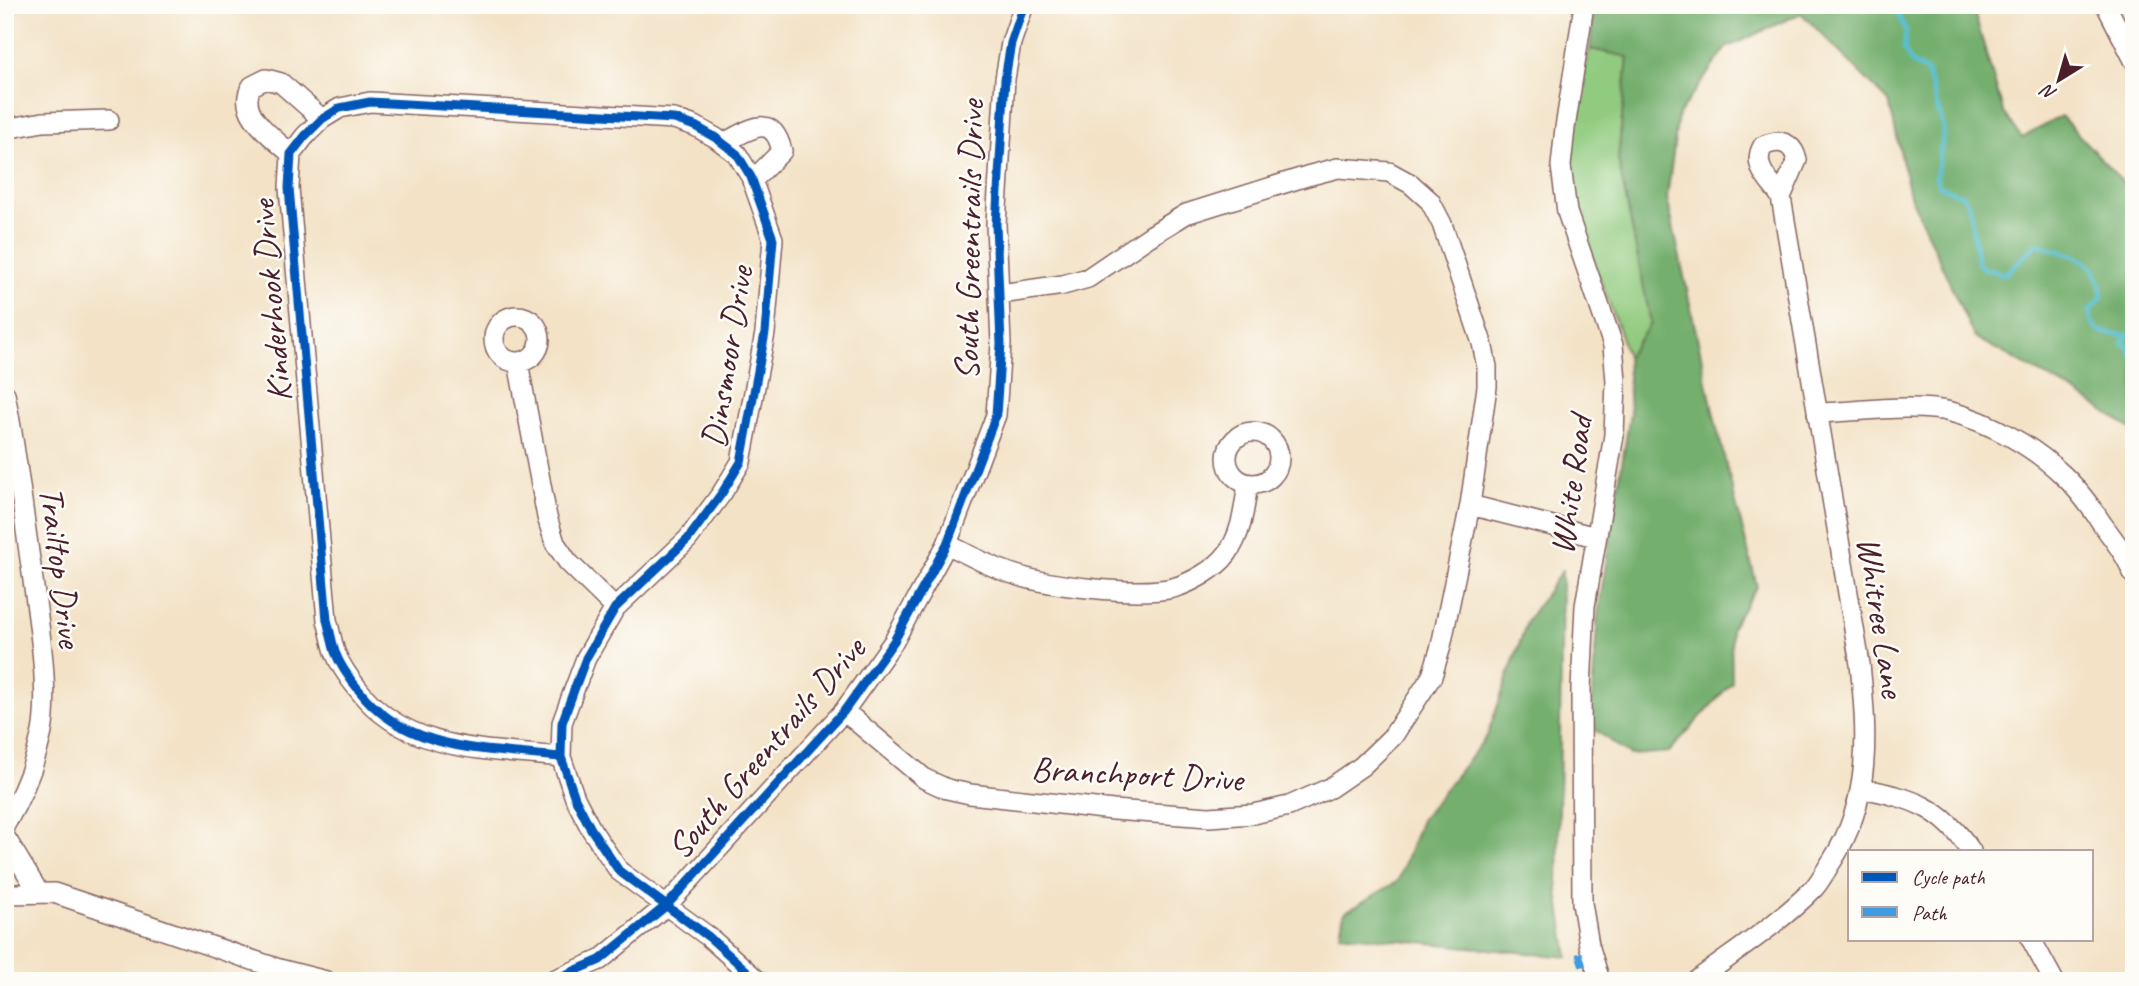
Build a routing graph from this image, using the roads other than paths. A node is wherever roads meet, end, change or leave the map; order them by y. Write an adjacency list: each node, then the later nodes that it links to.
1 (1024, 5): 12 (street, South Greentrails Drive)
2 (1584, 5): 18 (street, White Road)
3 (2106, 5): 4 (street)
4 (2134, 60)
5 (323, 119): 8 (street, Kinderhook Drive); 9 (street, Kinderhook Drive); 9 (street, Kinderhook Drive)
6 (109, 120): 7 (street)
7 (5, 129)
8 (730, 148): 10 (street, Dinsmoor Drive); 10 (street)
9 (291, 154): 23 (street, Kinderhook Drive)
10 (752, 181): 21 (street, Dinsmoor Drive)
11 (1781, 197): 15 (street, Whitree Lane)
12 (1000, 294): 17 (street, Branchport Drive); 19 (street, South Greentrails Drive)
13 (518, 362): 21 (street)
14 (5, 394): 25 (street, Trailtop Drive)
15 (1817, 413): 20 (street); 24 (street, Whitree Lane)
16 (1248, 484): 19 (street)
17 (1471, 505): 18 (street); 22 (street, Branchport Drive)
18 (1596, 537): 36 (street, White Road)
19 (947, 544): 22 (street, South Greentrails Drive)
20 (2134, 575)
21 (615, 608): 23 (street, Dinsmoor Drive)
22 (844, 711): 30 (street, South Greentrails Drive)
23 (561, 757): 30 (street, Dinsmoor Drive)
24 (1861, 788): 27 (street); 37 (street, Whitree Lane)
25 (5, 825)
26 (5, 837): 28 (street)
27 (1970, 850)
28 (39, 892): 29 (street); 33 (street)
29 (5, 894)
30 (667, 905): 34 (street, South Greentrails Drive); 35 (street, Dinsmoor Drive)
31 (2032, 940): 32 (street)
32 (2051, 979)
33 (326, 981)
34 (551, 981)
35 (758, 981)
36 (1600, 981)
37 (1696, 981)

